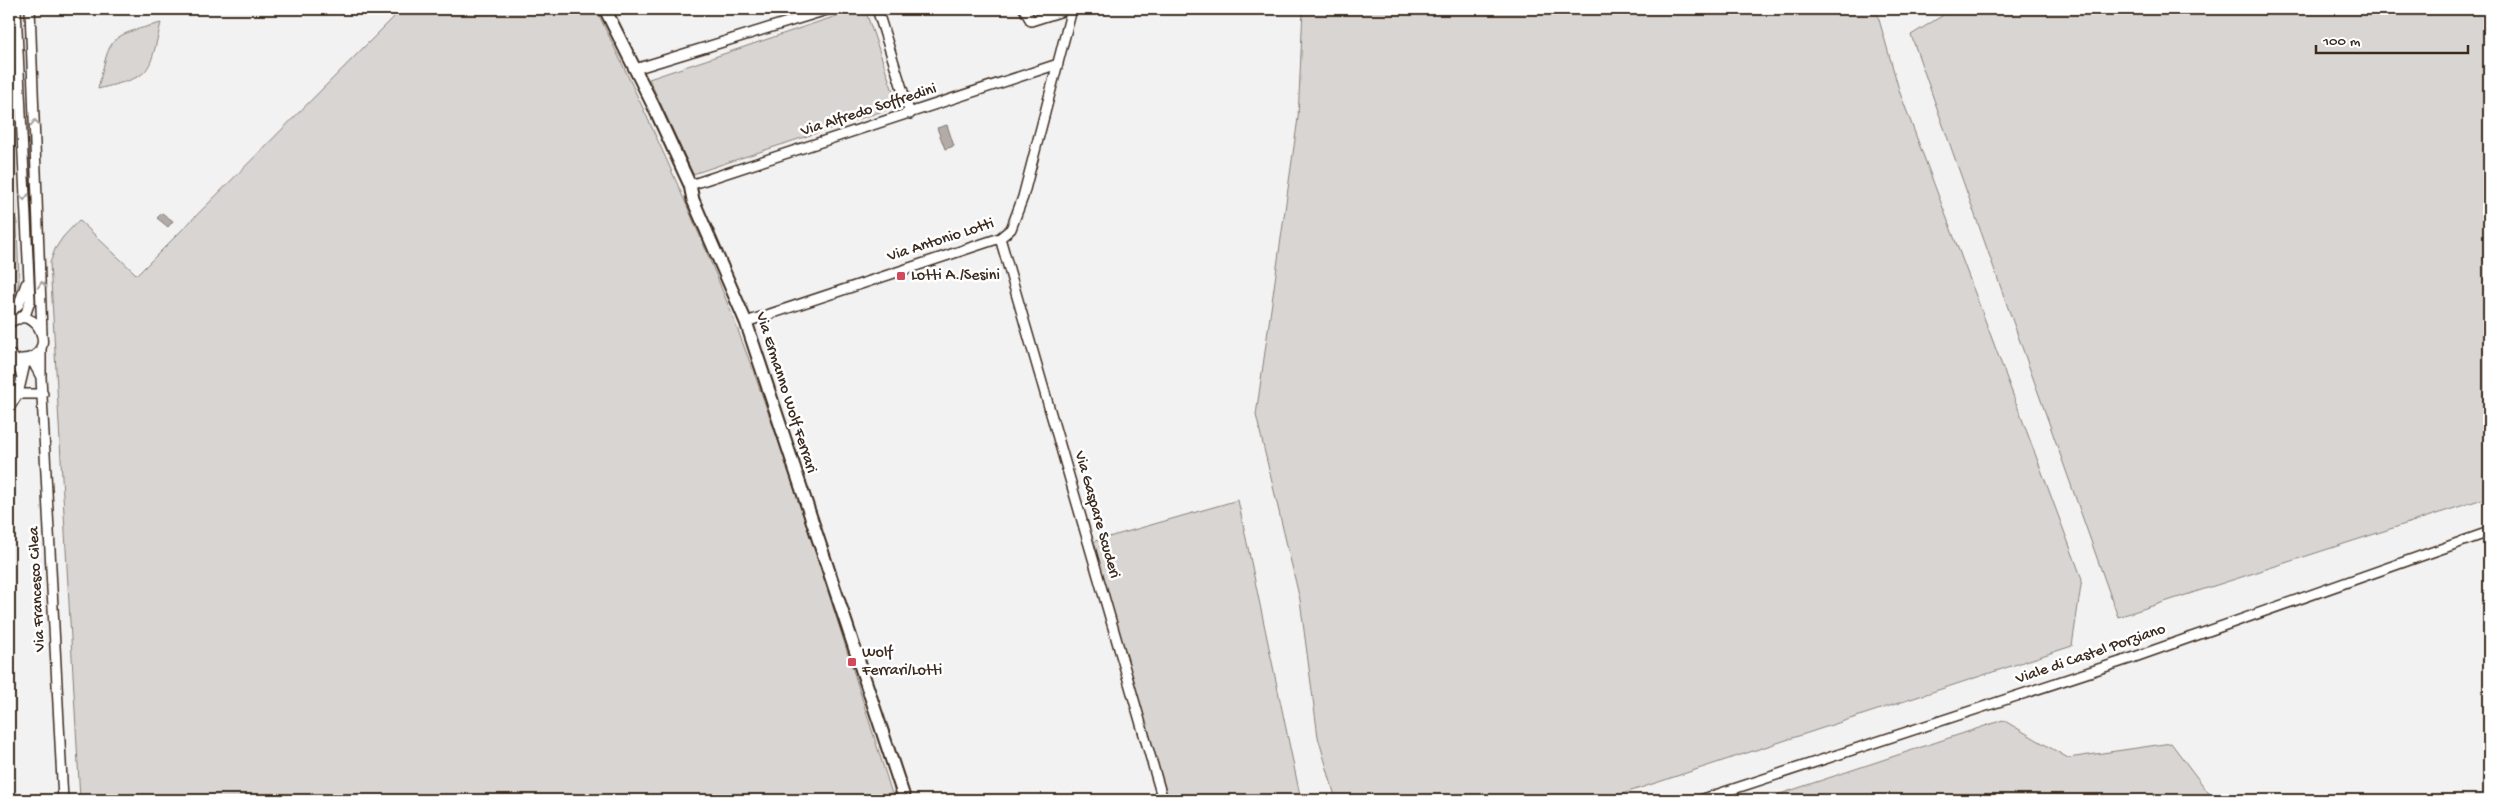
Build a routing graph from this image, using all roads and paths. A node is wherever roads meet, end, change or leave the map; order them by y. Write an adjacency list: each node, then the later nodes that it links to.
1 (16, 9): 13 (street, one-way to 13)
2 (30, 9): 15 (street, one-way to 2)
3 (605, 9): 9 (street, Via Ermanno Wolf Ferrari)
4 (830, 9): 9 (street)
5 (877, 9): 10 (street)
6 (1024, 9): 7 (street)
7 (1070, 9): 8 (street, Via Antonio Lotti)
8 (1058, 64): 10 (street, Via Alfredo Soffredini); 12 (street, Via Antonio Lotti)
9 (635, 69): 11 (street, Via Ermanno Wolf Ferrari)
10 (910, 114): 11 (street, Via Alfredo Soffredini)
11 (690, 185): 14 (street, Via Ermanno Wolf Ferrari)
12 (1000, 238): 14 (street, Via Antonio Lotti); 27 (street, Via Gaspare Scuderi)
13 (11, 320): 15 (street)
14 (746, 322): 26 (street, Via Ermanno Wolf Ferrari)
15 (42, 334): 16 (street, Via Francesco Cilea)
16 (41, 347): 18 (street); 20 (street, Via Francesco Cilea)
17 (10, 354): 18 (street); 19 (street)
18 (26, 359): 19 (street); 20 (street)
19 (22, 377): 21 (street)
20 (41, 377): 22 (street, Via Francesco Cilea)
21 (18, 394): 22 (street); 23 (street)
22 (43, 394): 25 (street, Via Francesco Cilea)
23 (9, 408)
24 (2489, 532): 28 (street, Viale di Castel Porziano)
25 (62, 800)
26 (904, 800)
27 (1163, 800)
28 (1700, 800)

